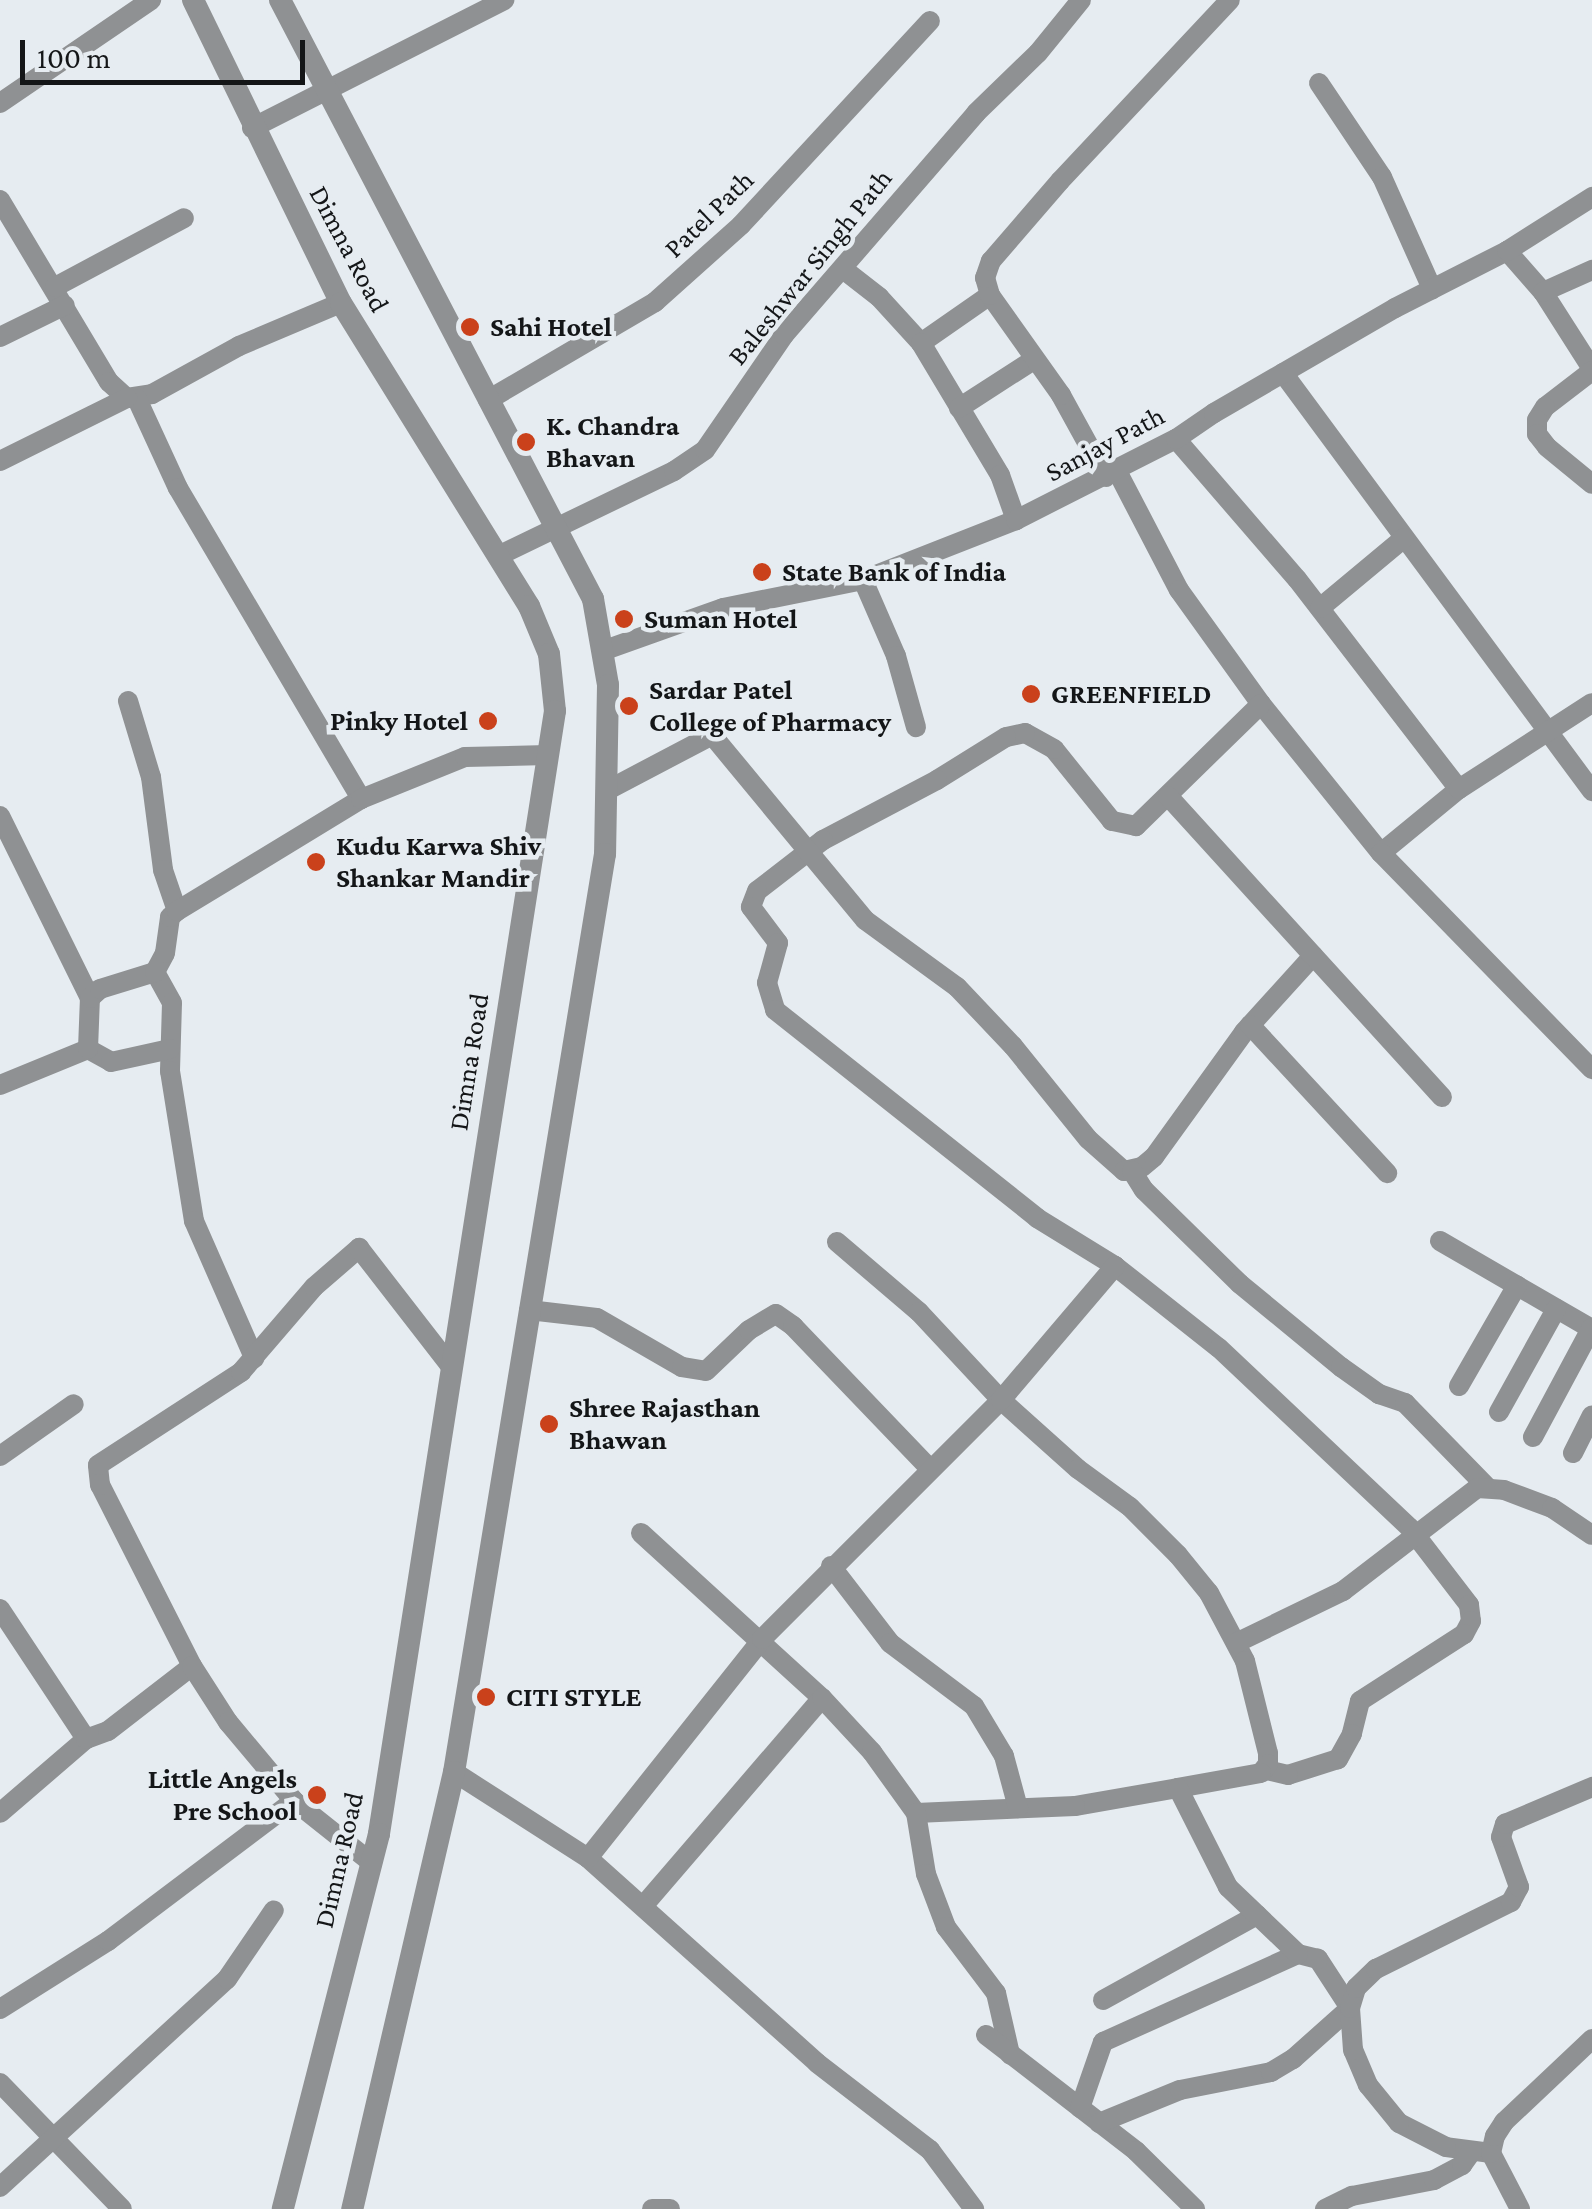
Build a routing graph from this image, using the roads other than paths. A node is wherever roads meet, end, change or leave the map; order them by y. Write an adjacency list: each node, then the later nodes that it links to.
1 (151, 0): 10 (street)
2 (193, 0): 11 (street, Dimna Road)
3 (280, 0): 9 (street)
4 (504, 0): 9 (street)
5 (1081, 0): 16 (street, Baleshwar Singh Path)
6 (1230, 0): 21 (street)
7 (930, 21): 29 (street, Patel Path)
8 (1319, 83): 18 (street)
9 (324, 92): 11 (street); 29 (street)
10 (0, 104)
11 (252, 128): 22 (street, Dimna Road)
12 (1592, 196): 15 (street, Sanjay Path)
13 (0, 200): 20 (street)
14 (184, 218): 20 (street)
15 (1508, 250): 18 (street, Sanjay Path); 19 (street)
16 (843, 268): 24 (street); 36 (street, Baleshwar Singh Path)
17 (1592, 270): 19 (street)
18 (1432, 289): 27 (street, Sanjay Path)
19 (1543, 292): 26 (street)
20 (60, 296): 23 (street); 28 (street)
21 (990, 296): 24 (street); 25 (street)
22 (341, 303): 28 (street); 38 (street, Dimna Road)
23 (0, 336)
24 (920, 343): 30 (street)
25 (1035, 359): 30 (street); 33 (street)
26 (1592, 370): 34 (street)
27 (1282, 373): 31 (street, Sanjay Path); 37 (street)
28 (132, 399): 32 (street); 52 (street)
29 (488, 400): 36 (street)
30 (959, 408): 35 (street)
31 (1176, 440): 33 (street, Sanjay Path); 40 (street)
32 (0, 461)
33 (1112, 474): 35 (street, Sanjay Path); 44 (street)
34 (1592, 484)
35 (1016, 520): 39 (street, Sanjay Path)
36 (553, 528): 38 (street, Baleshwar Singh Path); 41 (street)
37 (1404, 538): 40 (street); 46 (street)
38 (498, 556): 47 (street, Dimna Road)
39 (863, 580): 41 (street, Sanjay Path); 45 (street)
40 (1320, 608): 48 (street)
41 (604, 650): 49 (street)
42 (128, 701): 56 (street)
43 (1592, 703): 46 (street)
44 (1261, 704): 51 (street); 55 (street)
45 (916, 727)
46 (1546, 730): 48 (street); 50 (street)
47 (548, 756): 52 (street); 76 (street, Dimna Road)
48 (1459, 788): 55 (street)
49 (606, 791): 54 (street); 73 (street)
50 (1592, 791)
51 (1168, 796): 54 (street); 57 (street)
52 (360, 799): 56 (street)
53 (0, 816): 59 (street)
54 (808, 852): 66 (street); 70 (street)
55 (1381, 853): 63 (street)
56 (176, 910): 58 (street)
57 (1313, 956): 60 (street); 65 (street)
58 (155, 972): 59 (street); 62 (street)
59 (90, 998): 61 (street)
60 (1250, 1025): 66 (street); 67 (street)
61 (88, 1049): 62 (street); 64 (street)
62 (170, 1049): 75 (street)
63 (1592, 1069)
64 (0, 1085)
65 (1442, 1097)
66 (1132, 1171): 86 (street)
67 (1388, 1173)
68 (1440, 1240): 71 (street)
69 (837, 1242): 78 (street)
70 (1115, 1266): 78 (street); 89 (street)
71 (1516, 1285): 72 (street); 77 (street)
72 (1556, 1308): 74 (street); 80 (street)
73 (529, 1310): 85 (street); 98 (street)
74 (1591, 1329): 82 (street)
75 (254, 1358): 76 (street); 94 (street)
76 (452, 1368): 106 (street, Dimna Road)
77 (1459, 1386)
78 (1001, 1400): 85 (street); 93 (street)
79 (74, 1404): 84 (street)
80 (1499, 1412)
81 (1592, 1415): 83 (street)
82 (1533, 1437)
83 (1573, 1453)
84 (0, 1456)
85 (929, 1468): 90 (street)
86 (1487, 1487): 88 (street); 89 (street)
87 (641, 1533): 92 (street)
88 (1592, 1535)
89 (1416, 1537): 93 (street); 97 (street)
90 (832, 1566): 92 (street); 102 (street)
91 (0, 1609): 96 (street)
92 (762, 1640): 95 (street); 105 (street)
93 (1236, 1643): 97 (street)
94 (192, 1666): 96 (street); 101 (street)
95 (822, 1698): 103 (street); 107 (street)
96 (86, 1739): 104 (street)
97 (1266, 1770): 100 (street)
98 (454, 1772): 105 (street); 125 (street)
99 (1592, 1787): 112 (street)
100 (1178, 1788): 102 (street); 109 (street)
101 (294, 1801): 106 (street); 113 (street)
102 (1018, 1808): 103 (street)
103 (916, 1812): 116 (street)
104 (0, 1813)
105 (588, 1858): 107 (street)
106 (372, 1863): 124 (street, Dimna Road)
107 (643, 1906): 128 (street)
108 (274, 1910): 120 (street)
109 (1258, 1915): 110 (street); 111 (street)
110 (1298, 1954): 112 (street); 118 (street)
111 (1103, 2000)
112 (1350, 2008): 119 (street); 121 (street)
113 (0, 2009)
114 (986, 2035): 116 (street)
115 (1592, 2039): 121 (street)
116 (1010, 2054): 118 (street)
117 (0, 2083): 120 (street)
118 (1080, 2108): 119 (street)
119 (1099, 2122): 129 (street)
120 (54, 2140): 122 (street); 123 (street)
121 (1482, 2152): 130 (street); 131 (street)
122 (0, 2188)
123 (122, 2209)
124 (283, 2209)
125 (352, 2209)
126 (652, 2209): 127 (street)
127 (670, 2209)
128 (974, 2209)
129 (1195, 2209)
130 (1325, 2209)
131 (1520, 2209)

